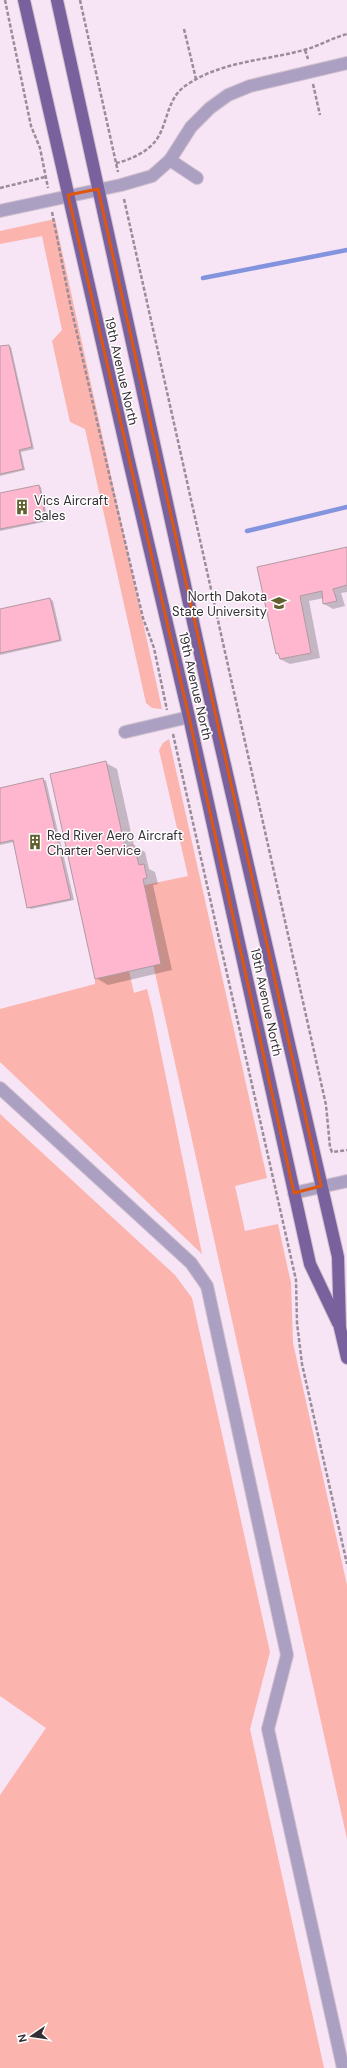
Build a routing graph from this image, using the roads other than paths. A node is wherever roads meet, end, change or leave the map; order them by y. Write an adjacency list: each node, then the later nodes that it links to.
1 (24, 0): 7 (main road, 19th Avenue North)
2 (57, 0): 6 (main road, 19th Avenue North)
3 (347, 63): 4 (street)
4 (170, 160): 5 (street); 6 (street)
5 (197, 178)
6 (98, 189): 7 (street); 13 (main road, 19th Avenue North)
7 (68, 195): 8 (street); 9 (main road, 19th Avenue North)
8 (0, 211)
9 (189, 717): 10 (street); 14 (main road, 19th Avenue North)
10 (125, 732)
11 (0, 1088): 17 (street)
12 (347, 1181): 13 (street)
13 (321, 1186): 14 (street); 15 (main road, 19th Avenue North)
14 (294, 1193): 15 (main road, 19th Avenue North)
15 (340, 1328): 16 (main road, 19th Avenue North)
16 (347, 1358)
17 (343, 2068)

